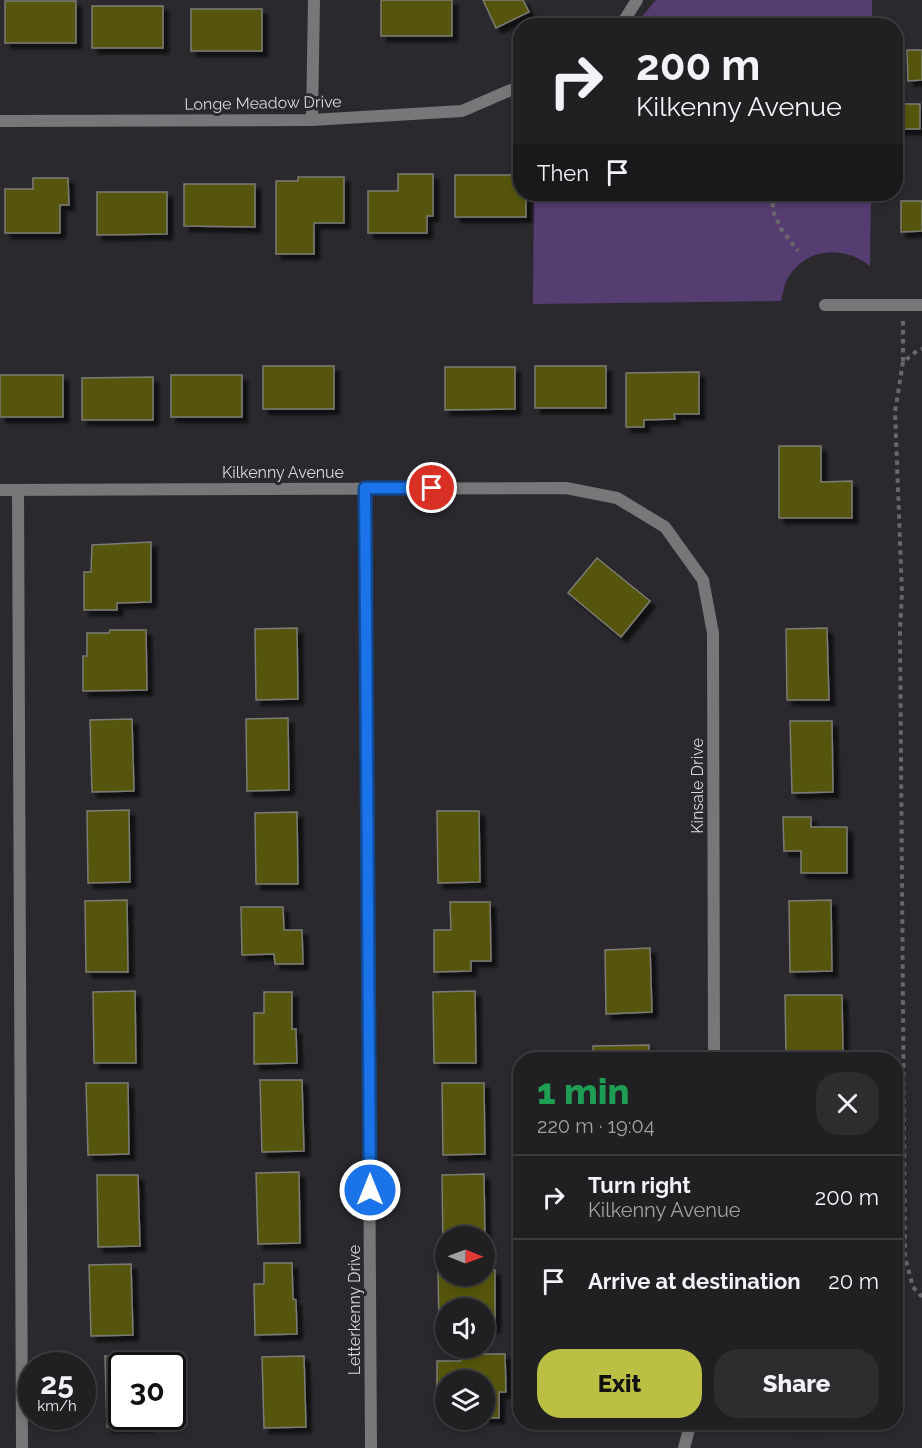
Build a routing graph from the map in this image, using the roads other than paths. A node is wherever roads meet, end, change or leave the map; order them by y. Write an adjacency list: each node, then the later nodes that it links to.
1 (314, 0): 5 (street)
2 (637, 0): 3 (street)
3 (626, 18)
4 (513, 89): 5 (street, Longe Meadow Drive)
5 (312, 120): 6 (street, Longe Meadow Drive)
6 (0, 122)
7 (825, 305): 8 (street)
8 (922, 305)
9 (365, 488): 11 (street, Kilkenny Avenue); 12 (street, Kilkenny Avenue); 16 (street, Letterkenny Drive)
10 (0, 490): 11 (street, Kilkenny Avenue)
11 (18, 490): 15 (street)
12 (665, 527): 13 (street, Kinsale Drive)
13 (714, 1052)
14 (689, 1430): 17 (street)
15 (22, 1448)
16 (371, 1448)
17 (684, 1448)

